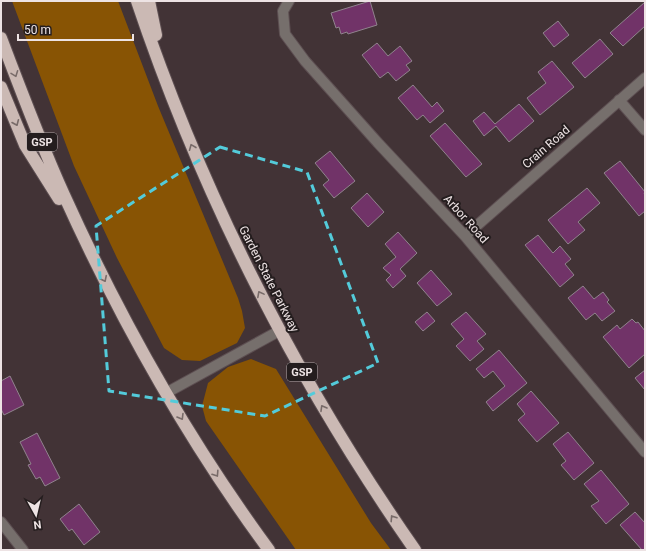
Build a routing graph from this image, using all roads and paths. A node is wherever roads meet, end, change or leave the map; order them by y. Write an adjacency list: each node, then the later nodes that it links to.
1 (137, 1): 6 (highway, Garden State Parkway / GSP)
2 (149, 1): 6 (highway)
3 (289, 1): 10 (street, Arbor Road)
4 (1, 38): 11 (highway, GSP, one-way to 11)
5 (645, 78): 8 (street, Crain Road)
6 (165, 80): 12 (highway, Garden State Parkway / GSP, one-way to 6)
7 (1, 87): 11 (highway, one-way to 11)
8 (619, 100): 9 (street); 10 (street, Crain Road)
9 (645, 130)
10 (464, 236): 14 (street, Arbor Road)
11 (87, 244): 13 (highway, GSP, one-way to 13)
12 (279, 331): 13 (street); 18 (highway, Garden State Parkway / GSP, one-way to 12)
13 (166, 392): 17 (highway, GSP, one-way to 17)
14 (645, 452)
15 (1, 522): 16 (street)
16 (23, 550)
17 (269, 550)
18 (415, 550)

